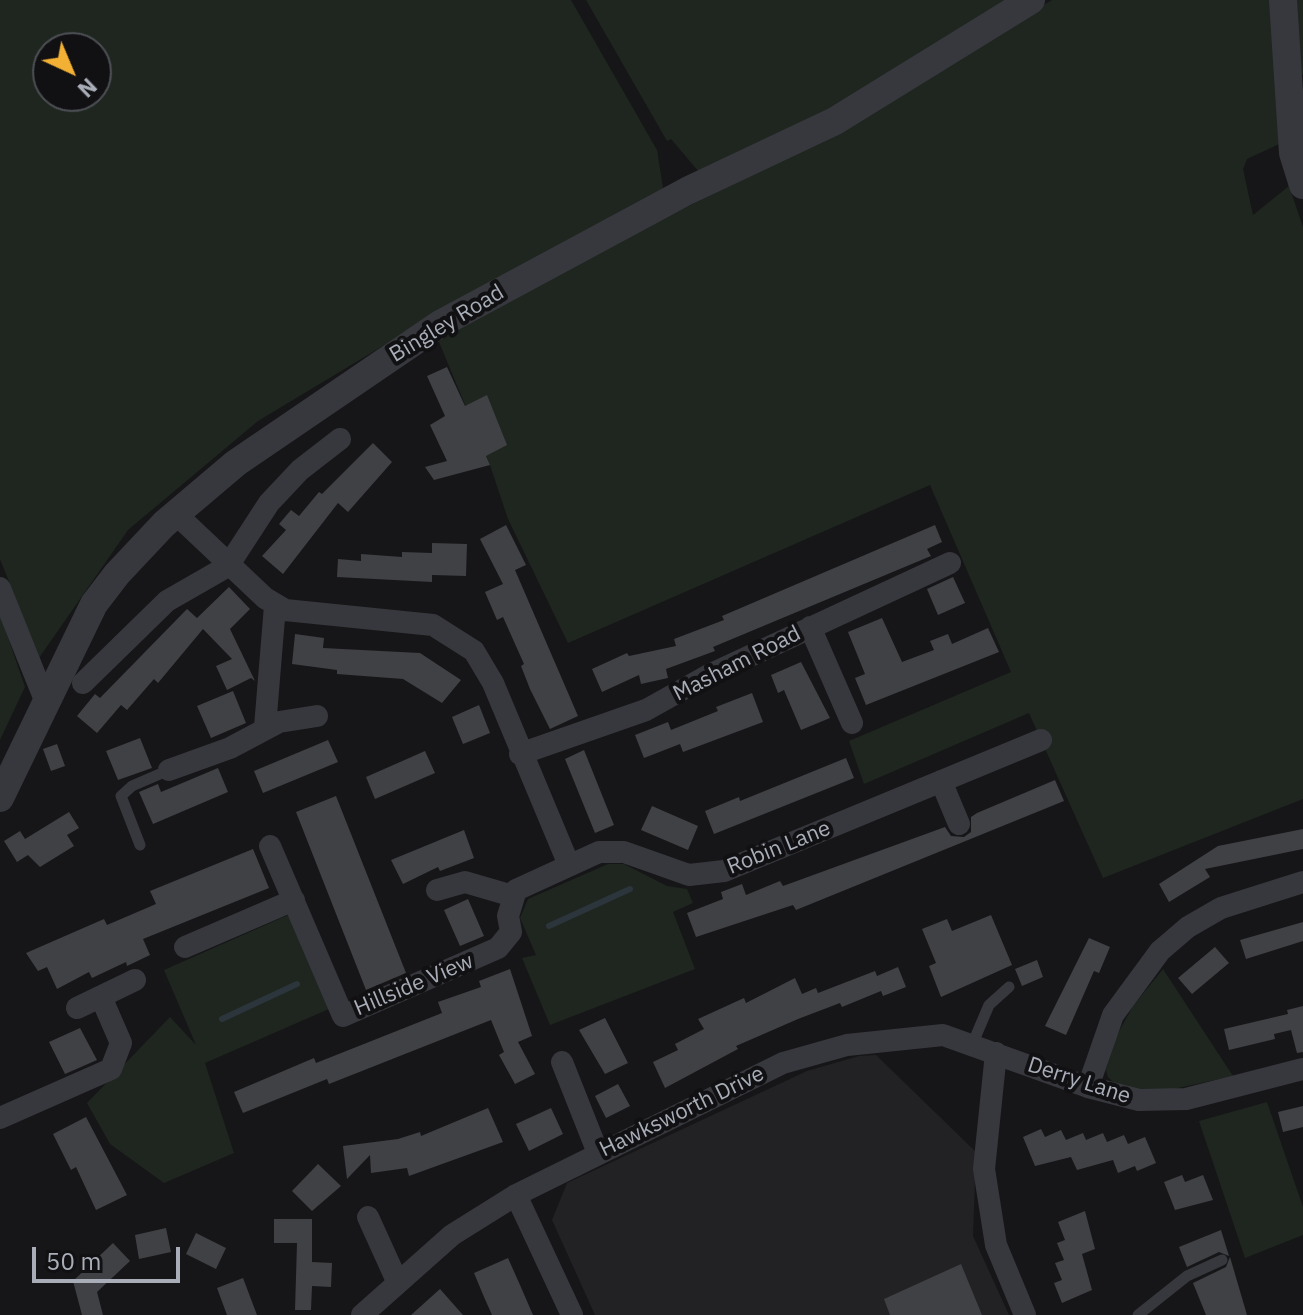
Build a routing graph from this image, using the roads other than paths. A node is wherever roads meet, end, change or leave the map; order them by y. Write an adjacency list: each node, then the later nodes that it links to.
1 (1031, 0): 5 (street, Bingley Road)
2 (1283, 0): 3 (street)
3 (1303, 185)
4 (340, 439): 7 (street)
5 (176, 514): 7 (street); 12 (street, Bingley Road)
6 (950, 563): 10 (street, Masham Road)
7 (228, 566): 9 (street); 11 (street)
8 (0, 588): 12 (street)
9 (275, 606): 15 (street); 17 (street)
10 (810, 627): 14 (street); 17 (street, Masham Road)
11 (83, 683)
12 (45, 700): 20 (street, Bingley Road)
13 (317, 716): 15 (street)
14 (852, 723)
15 (265, 727): 18 (street)
16 (1041, 740): 19 (street, Robin Lane)
17 (520, 754): 24 (street)
18 (169, 770): 22 (lane)
19 (941, 781): 21 (street); 24 (street, Robin Lane)
20 (0, 798)
21 (959, 824)
22 (140, 845)
23 (270, 846): 28 (street, Hillside View)
24 (569, 865): 27 (street)
25 (1303, 882): 38 (street)
26 (437, 890): 27 (street)
27 (513, 896): 28 (street, Hillside View)
28 (294, 900): 29 (street)
29 (185, 947)
30 (135, 980): 32 (street)
31 (1009, 987): 34 (lane)
32 (101, 997): 33 (street); 39 (street)
33 (77, 1008)
34 (972, 1045): 35 (street, Hawksworth Drive); 40 (street, Hawksworth Drive)
35 (996, 1053): 38 (street, Derry Lane); 47 (street)
36 (562, 1062): 40 (street)
37 (1303, 1069): 38 (street, Derry Lane)
38 (1088, 1087)
39 (0, 1118)
40 (598, 1153): 41 (street, Hawksworth Drive)
41 (516, 1195): 44 (street, Hawksworth Drive); 46 (street)
42 (368, 1217): 44 (street)
43 (1222, 1260): 48 (lane)
44 (397, 1281): 45 (street, Hawksworth Drive)
45 (362, 1315)
46 (572, 1315)
47 (1025, 1315)
48 (1138, 1315)

